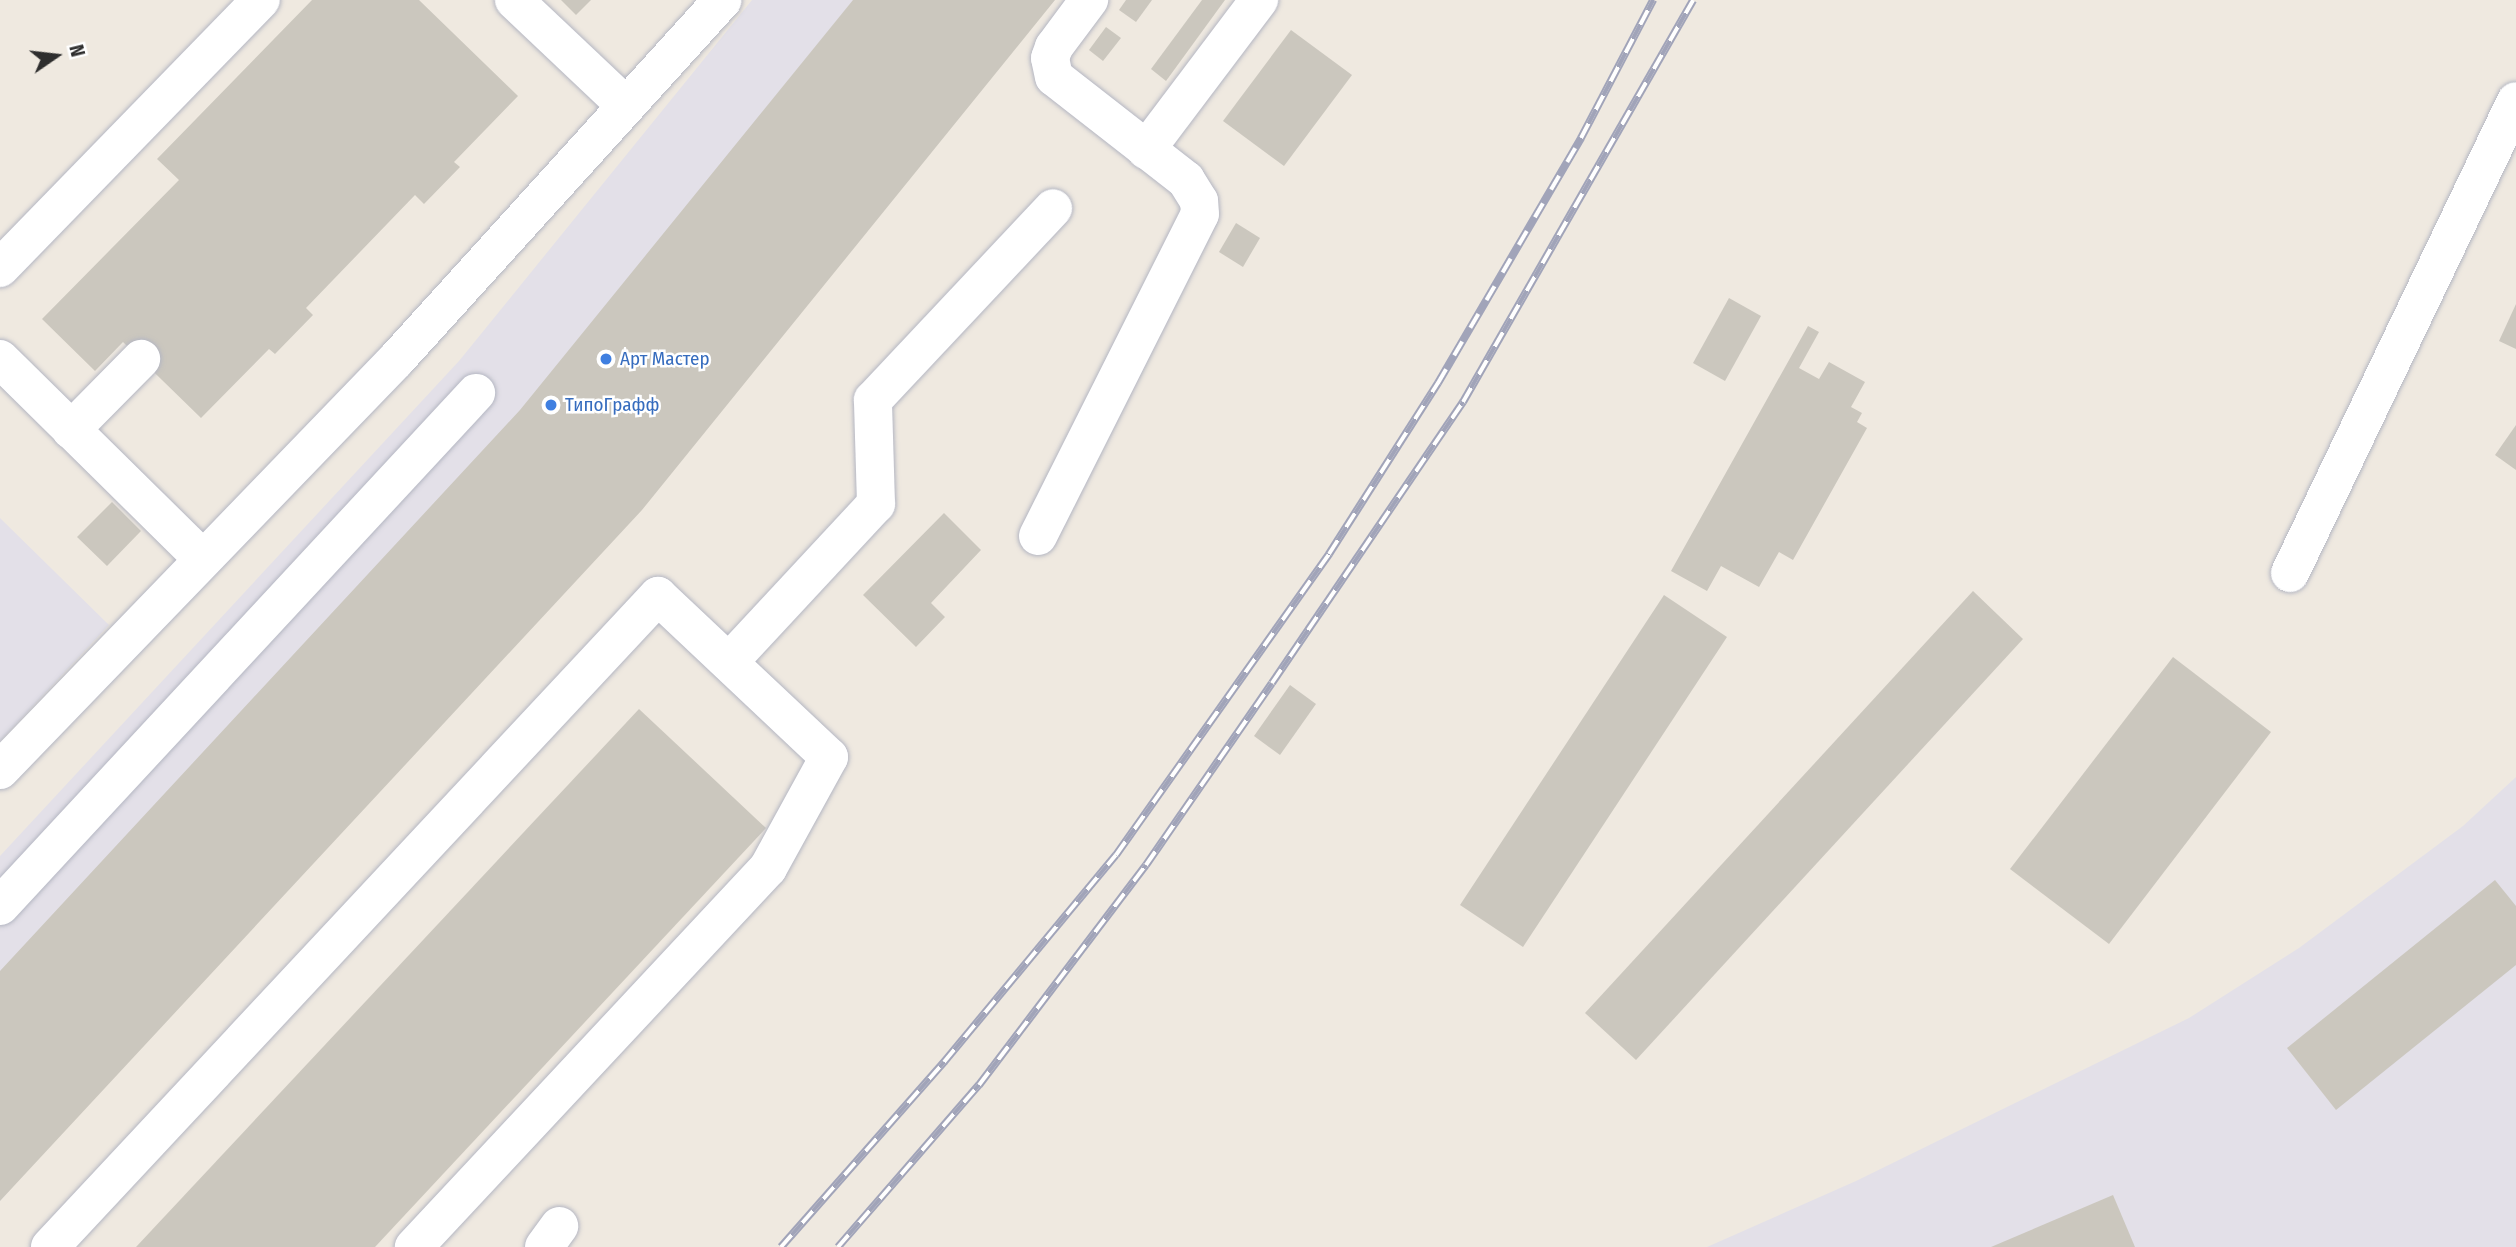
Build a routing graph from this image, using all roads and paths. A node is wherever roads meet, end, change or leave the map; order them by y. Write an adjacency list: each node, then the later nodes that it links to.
1 (261, 0): 10 (lane)
2 (514, 0): 7 (lane)
3 (723, 0): 7 (lane)
4 (1089, 0): 8 (lane)
5 (1259, 0): 8 (lane)
6 (2516, 102): 17 (lane)
7 (626, 106): 16 (lane)
8 (1146, 150): 15 (lane)
9 (1052, 208): 18 (lane)
10 (0, 268)
11 (0, 359): 14 (lane)
12 (141, 359): 14 (lane)
13 (476, 393): 20 (lane)
14 (71, 430): 16 (lane)
15 (1038, 536)
16 (203, 559): 19 (lane)
17 (2290, 572)
18 (729, 662): 21 (lane); 22 (lane)
19 (0, 770)
20 (0, 906)
21 (50, 1247)
22 (414, 1247)

